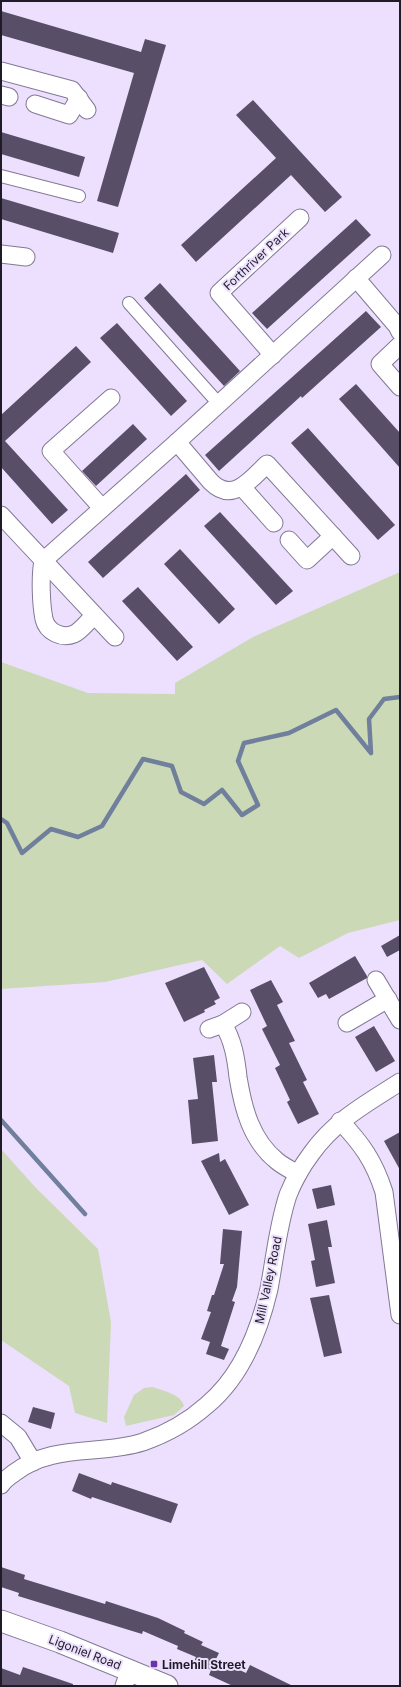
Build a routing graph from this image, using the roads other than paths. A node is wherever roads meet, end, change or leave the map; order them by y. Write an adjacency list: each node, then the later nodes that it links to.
1 (1, 71): 2 (street)
2 (35, 104)
3 (1, 176): 4 (street)
4 (79, 196)
5 (300, 218): 13 (street, Forthriver Park)
6 (1, 254): 8 (street)
7 (382, 255): 9 (street)
8 (26, 257)
9 (356, 278): 11 (street); 13 (street)
10 (129, 303): 16 (street)
11 (400, 332)
12 (400, 346): 14 (street)
13 (273, 354): 16 (street)
14 (400, 387)
15 (111, 398): 19 (street)
16 (219, 404): 17 (street)
17 (177, 442): 18 (street); 19 (street)
18 (242, 487): 21 (street); 22 (street)
19 (102, 508): 25 (street)
20 (1, 514): 25 (street)
21 (274, 523)
22 (333, 536): 23 (street); 24 (street)
23 (289, 540)
24 (351, 556)
25 (43, 561): 26 (street); 26 (street)
26 (94, 616): 27 (street)
27 (115, 637)
28 (376, 980): 29 (street)
29 (388, 999): 31 (street); 32 (street)
30 (242, 1012): 35 (street)
31 (400, 1020)
32 (347, 1023)
33 (400, 1082): 34 (street, Mill Valley Road)
34 (340, 1121): 35 (street, Mill Valley Road); 36 (street)
35 (298, 1174): 38 (street, Mill Valley Road)
36 (400, 1316)
37 (1, 1423): 38 (street)
38 (33, 1462): 39 (street, Mill Valley Road)
39 (1, 1486)
40 (1, 1621): 41 (street, Ligoniel Road)
41 (127, 1678): 42 (street, Ligoniel Road)
42 (167, 1686)

